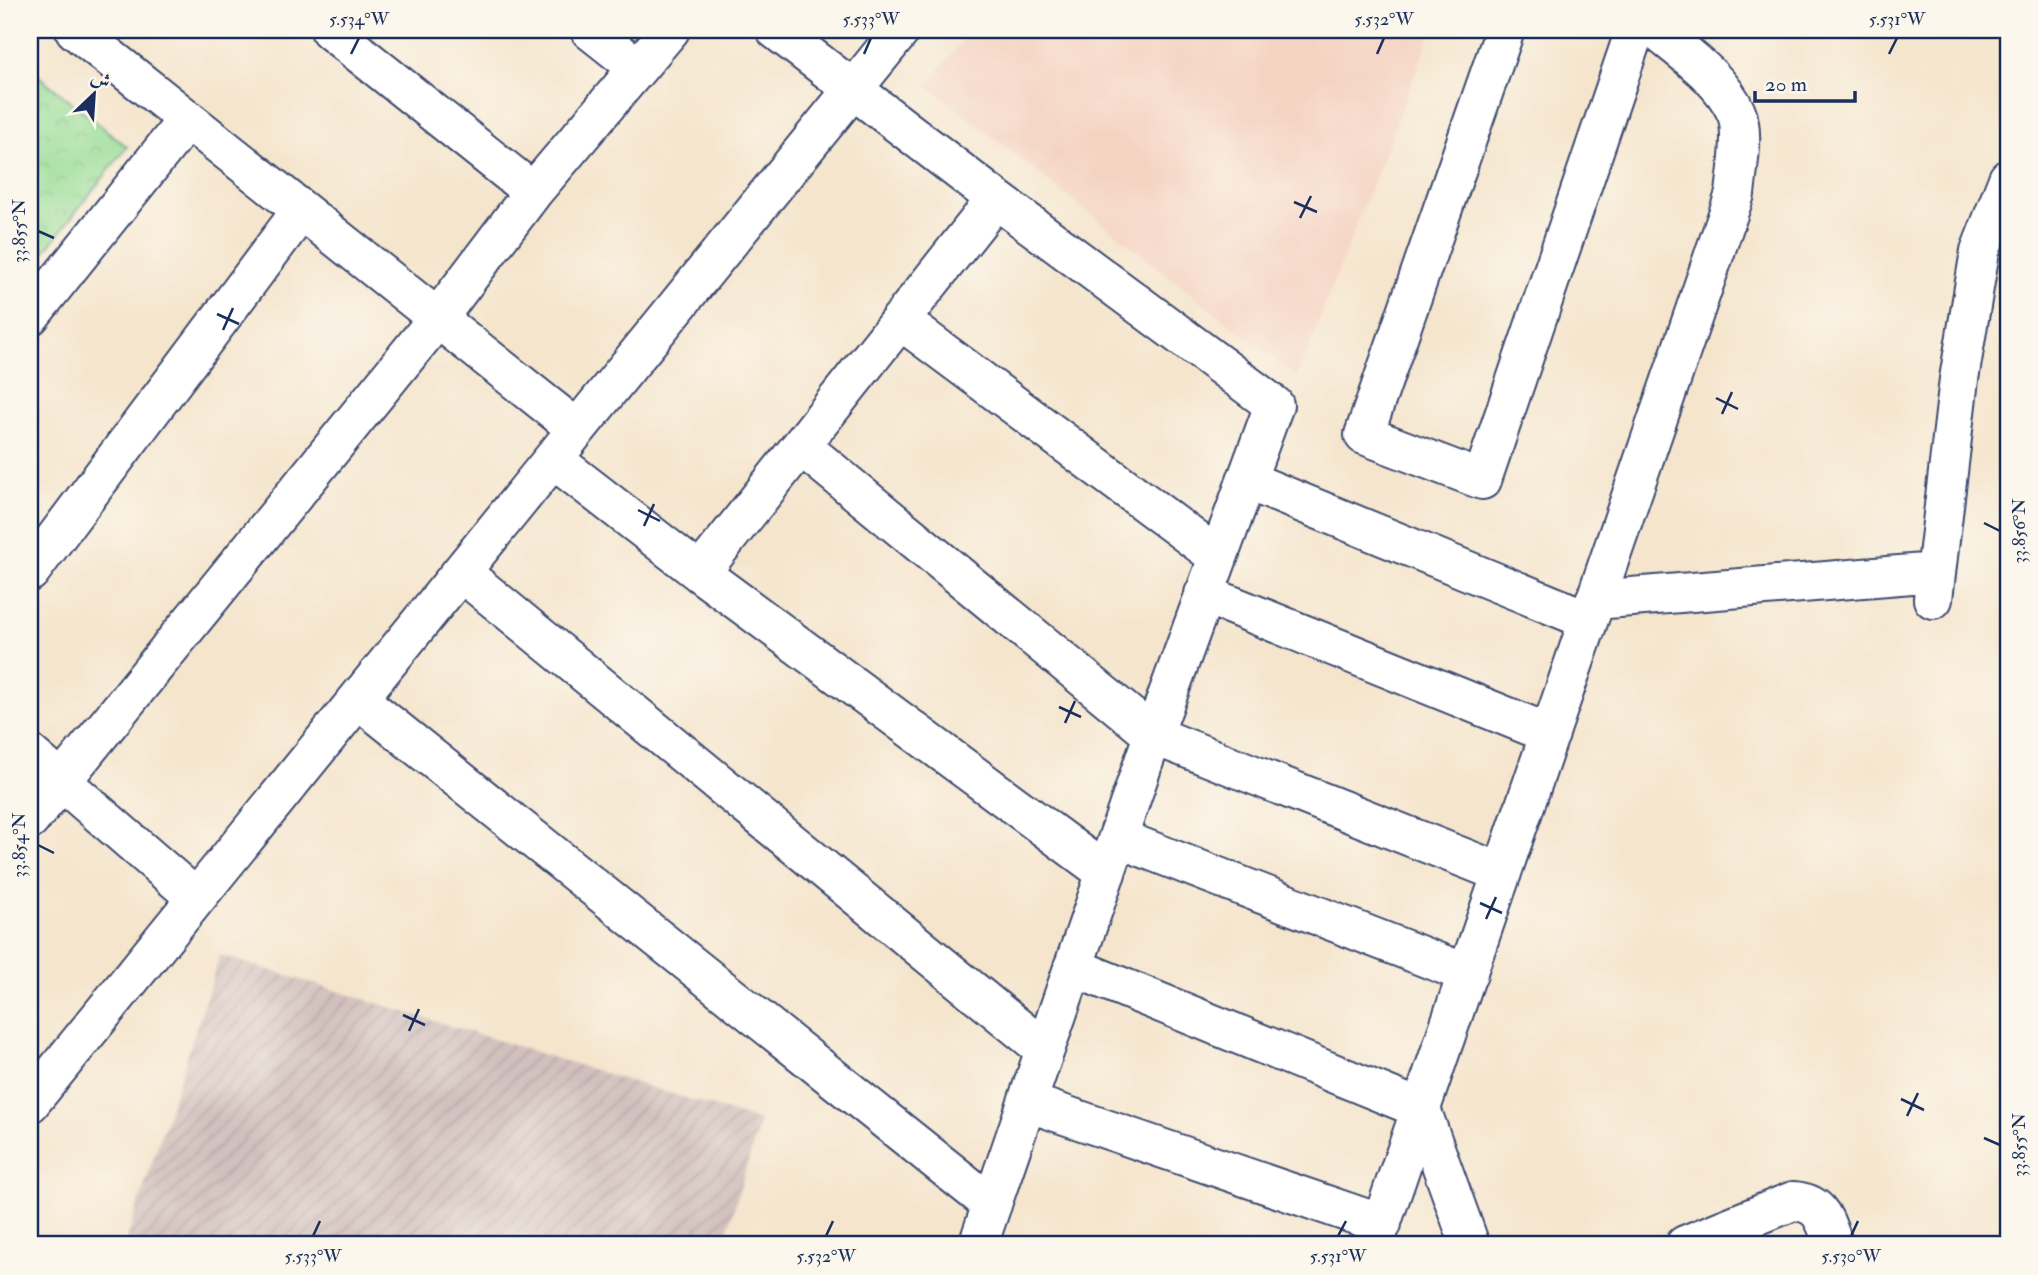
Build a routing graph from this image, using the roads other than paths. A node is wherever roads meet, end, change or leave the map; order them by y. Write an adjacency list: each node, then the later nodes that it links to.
1 (75, 30): 12 (street)
2 (330, 30): 14 (street)
3 (590, 30): 10 (street)
4 (670, 30): 10 (street)
5 (776, 30): 11 (street)
6 (901, 30): 11 (street)
7 (1505, 30): 8 (street)
8 (1636, 30)
9 (1656, 30): 29 (street)
10 (638, 68): 14 (street)
11 (853, 90): 15 (street); 20 (street)
12 (187, 120): 16 (street); 17 (street)
13 (2008, 179): 29 (street)
14 (533, 192): 18 (street)
15 (996, 199): 19 (street); 23 (street)
16 (301, 211): 18 (street); 25 (street)
17 (30, 316)
18 (437, 319): 20 (street); 34 (street)
19 (900, 320): 21 (street); 24 (street)
20 (577, 429): 22 (street)
21 (801, 446): 27 (street); 32 (street)
22 (553, 459): 26 (street); 27 (street)
23 (1246, 480): 24 (street); 29 (street)
24 (1218, 557): 28 (street)
25 (30, 572)
26 (461, 572): 30 (street); 42 (street)
27 (700, 573): 37 (street)
28 (1205, 594): 31 (street); 32 (street)
29 (1592, 610): 31 (street)
30 (358, 699): 39 (street); 46 (street)
31 (1550, 734): 38 (street)
32 (1153, 735): 36 (street); 38 (street)
33 (30, 754): 34 (street)
34 (61, 781): 35 (street); 39 (street)
35 (30, 820)
36 (1118, 838): 37 (street); 41 (street)
37 (1106, 873): 40 (street)
38 (1502, 873): 41 (street)
39 (197, 898): 44 (street)
40 (1073, 967): 42 (street); 45 (street)
41 (1468, 974): 45 (street)
42 (1045, 1050): 43 (street)
43 (1027, 1102): 46 (street); 48 (street)
44 (30, 1103)
45 (1421, 1110): 48 (street); 50 (street)
46 (992, 1205): 49 (street)
47 (1760, 1231): 51 (street); 52 (street)
48 (1378, 1235)
49 (978, 1245)
50 (1470, 1245)
51 (1685, 1245)
52 (1834, 1245)

